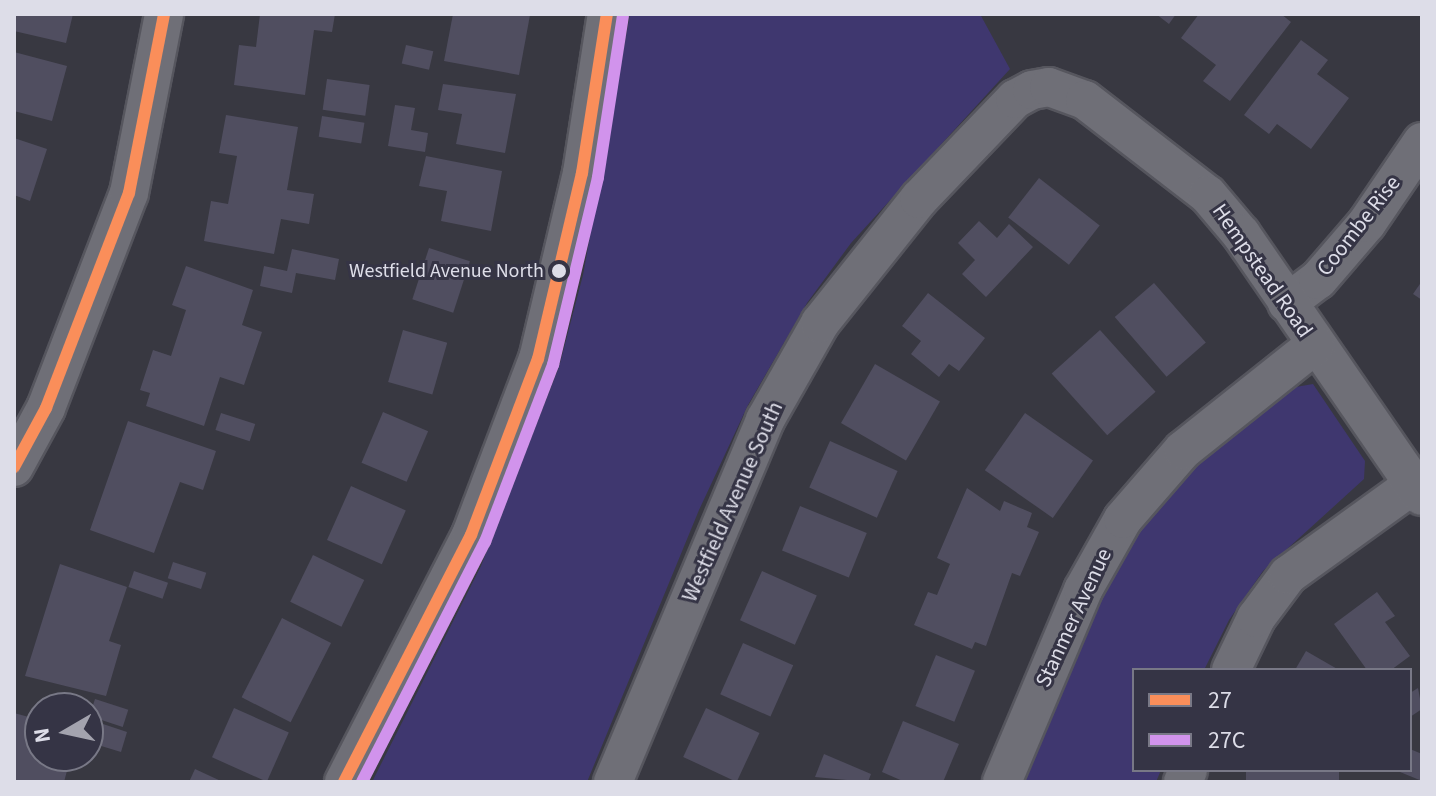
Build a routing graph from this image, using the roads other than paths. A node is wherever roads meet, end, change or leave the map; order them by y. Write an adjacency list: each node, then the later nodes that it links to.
1 (164, 14): 7 (street)
2 (607, 14): 10 (street)
3 (1015, 99): 5 (street, Hempstead Road); 11 (street, Westfield Avenue South)
4 (1422, 142): 5 (street, Coombe Rise)
5 (1287, 303): 6 (street, Hempstead Road)
6 (1315, 345): 8 (street, Hempstead Road); 12 (street, Stanmer Avenue)
7 (14, 467)
8 (1418, 490): 9 (street)
9 (1232, 668)
10 (344, 782)
11 (613, 782)
12 (1002, 782)

